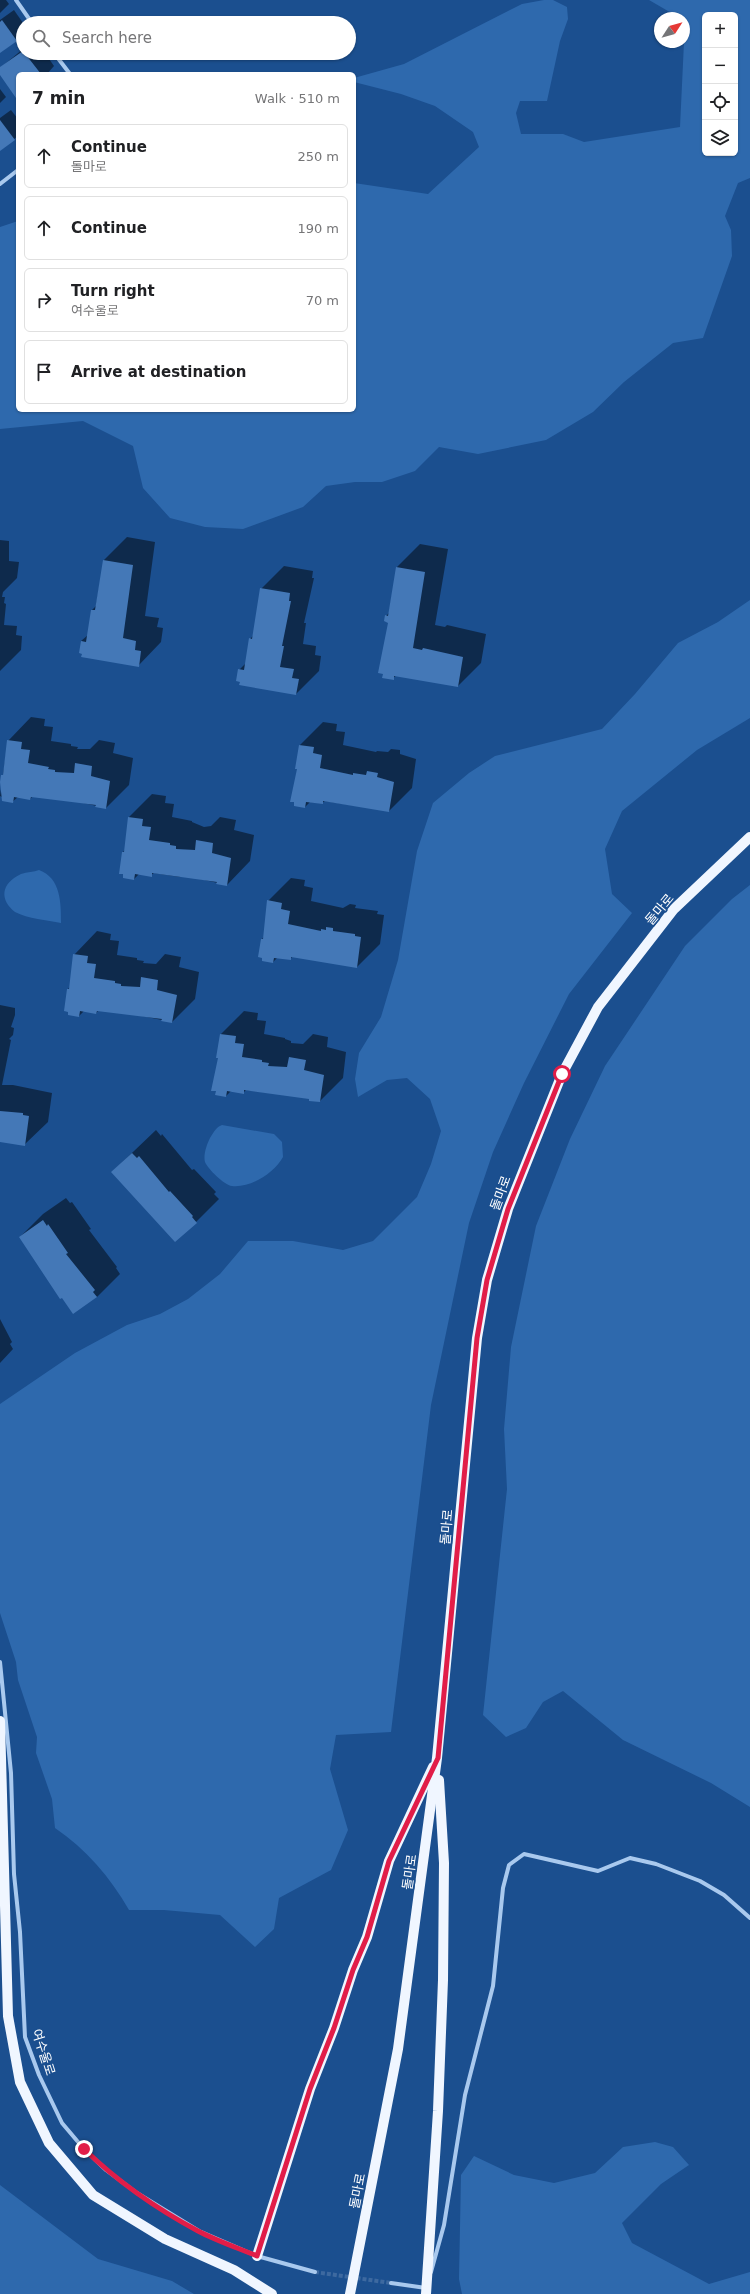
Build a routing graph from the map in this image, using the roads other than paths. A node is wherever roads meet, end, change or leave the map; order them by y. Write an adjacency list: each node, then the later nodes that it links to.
1 (16, 0): 2 (street)
2 (27, 16)
3 (59, 60): 4 (street)
4 (68, 72)
5 (16, 172): 6 (street)
6 (0, 184)
7 (750, 837): 10 (main road, 돌마로)
8 (0, 1662): 12 (street, 여수울로)
9 (0, 1721): 16 (main road)
10 (438, 1758): 12 (main road); 15 (main road); 17 (main road, 돌마로)
11 (750, 1918): 15 (street)
12 (257, 2256): 13 (street, 여수울로)
13 (315, 2272)
14 (391, 2283): 15 (street)
15 (426, 2291)
16 (272, 2294)
17 (350, 2294)

